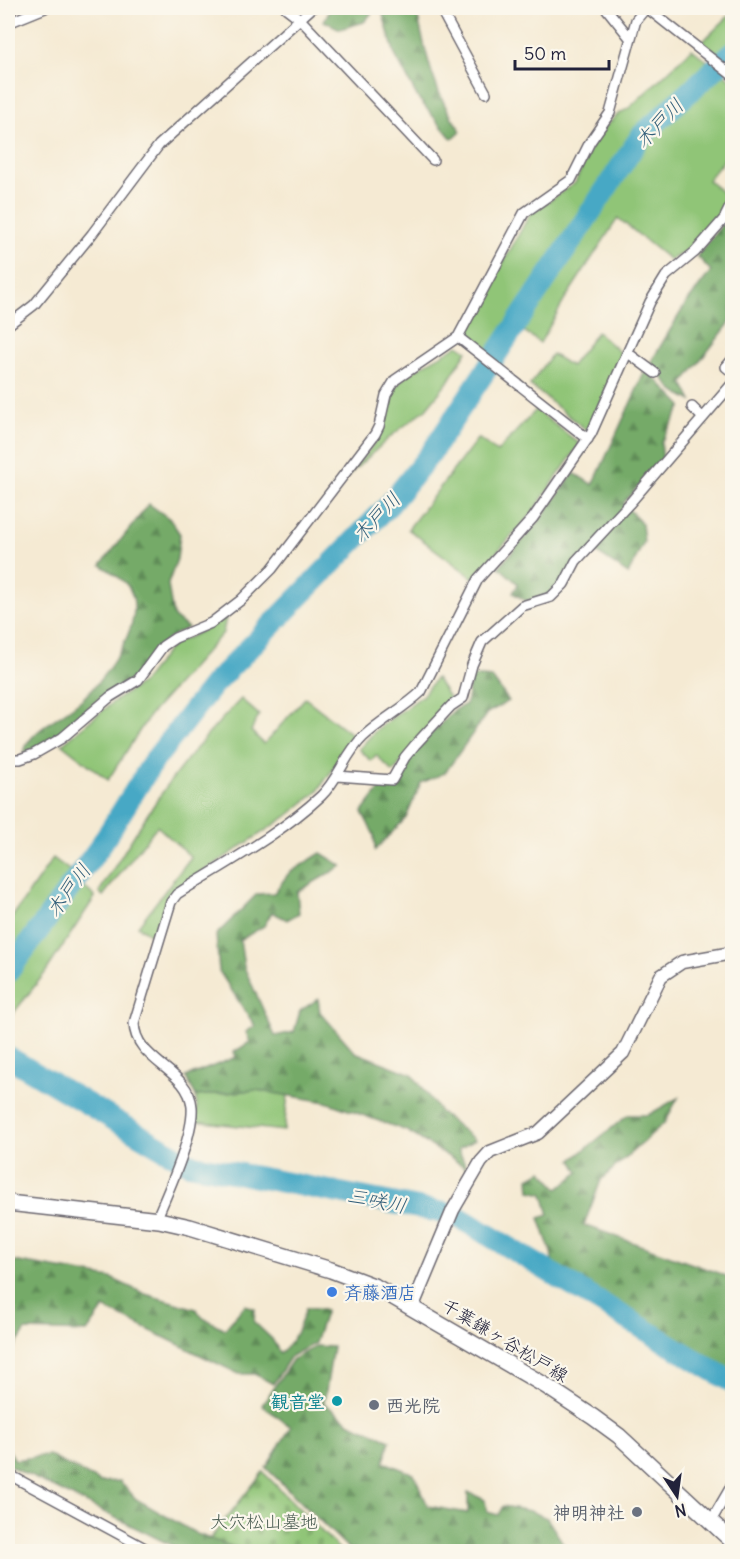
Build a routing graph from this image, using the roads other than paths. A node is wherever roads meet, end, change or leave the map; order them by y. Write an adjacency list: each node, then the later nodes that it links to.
1 (9, 8): 8 (street)
2 (45, 8): 10 (street)
3 (286, 8): 9 (street)
4 (312, 8): 9 (street)
5 (440, 8): 13 (street)
6 (606, 8): 11 (street)
7 (646, 8): 11 (street); 12 (street)
8 (8, 15)
9 (299, 18): 14 (street); 16 (street)
10 (8, 23)
11 (630, 38): 17 (street)
12 (732, 75)
13 (486, 93)
14 (433, 160)
15 (732, 203): 18 (street)
16 (8, 325)
17 (458, 337): 25 (street); 26 (street)
18 (628, 353): 21 (street); 25 (street)
19 (732, 360): 20 (street)
20 (732, 372)
21 (655, 373)
22 (732, 384): 24 (street)
23 (692, 407): 24 (street)
24 (703, 418): 27 (street)
25 (588, 439): 27 (street)
26 (8, 759)
27 (337, 776): 30 (street)
28 (732, 953): 31 (street)
29 (8, 1203): 30 (main road, 千葉鎌ヶ谷松戸線)
30 (159, 1220): 31 (main road, 千葉鎌ヶ谷松戸線)
31 (412, 1308): 34 (main road, 千葉鎌ヶ谷松戸線)
32 (8, 1474): 36 (street)
33 (732, 1485): 34 (street)
34 (711, 1521): 35 (main road, 千葉鎌ヶ谷松戸線)
35 (732, 1541)
36 (152, 1551)

